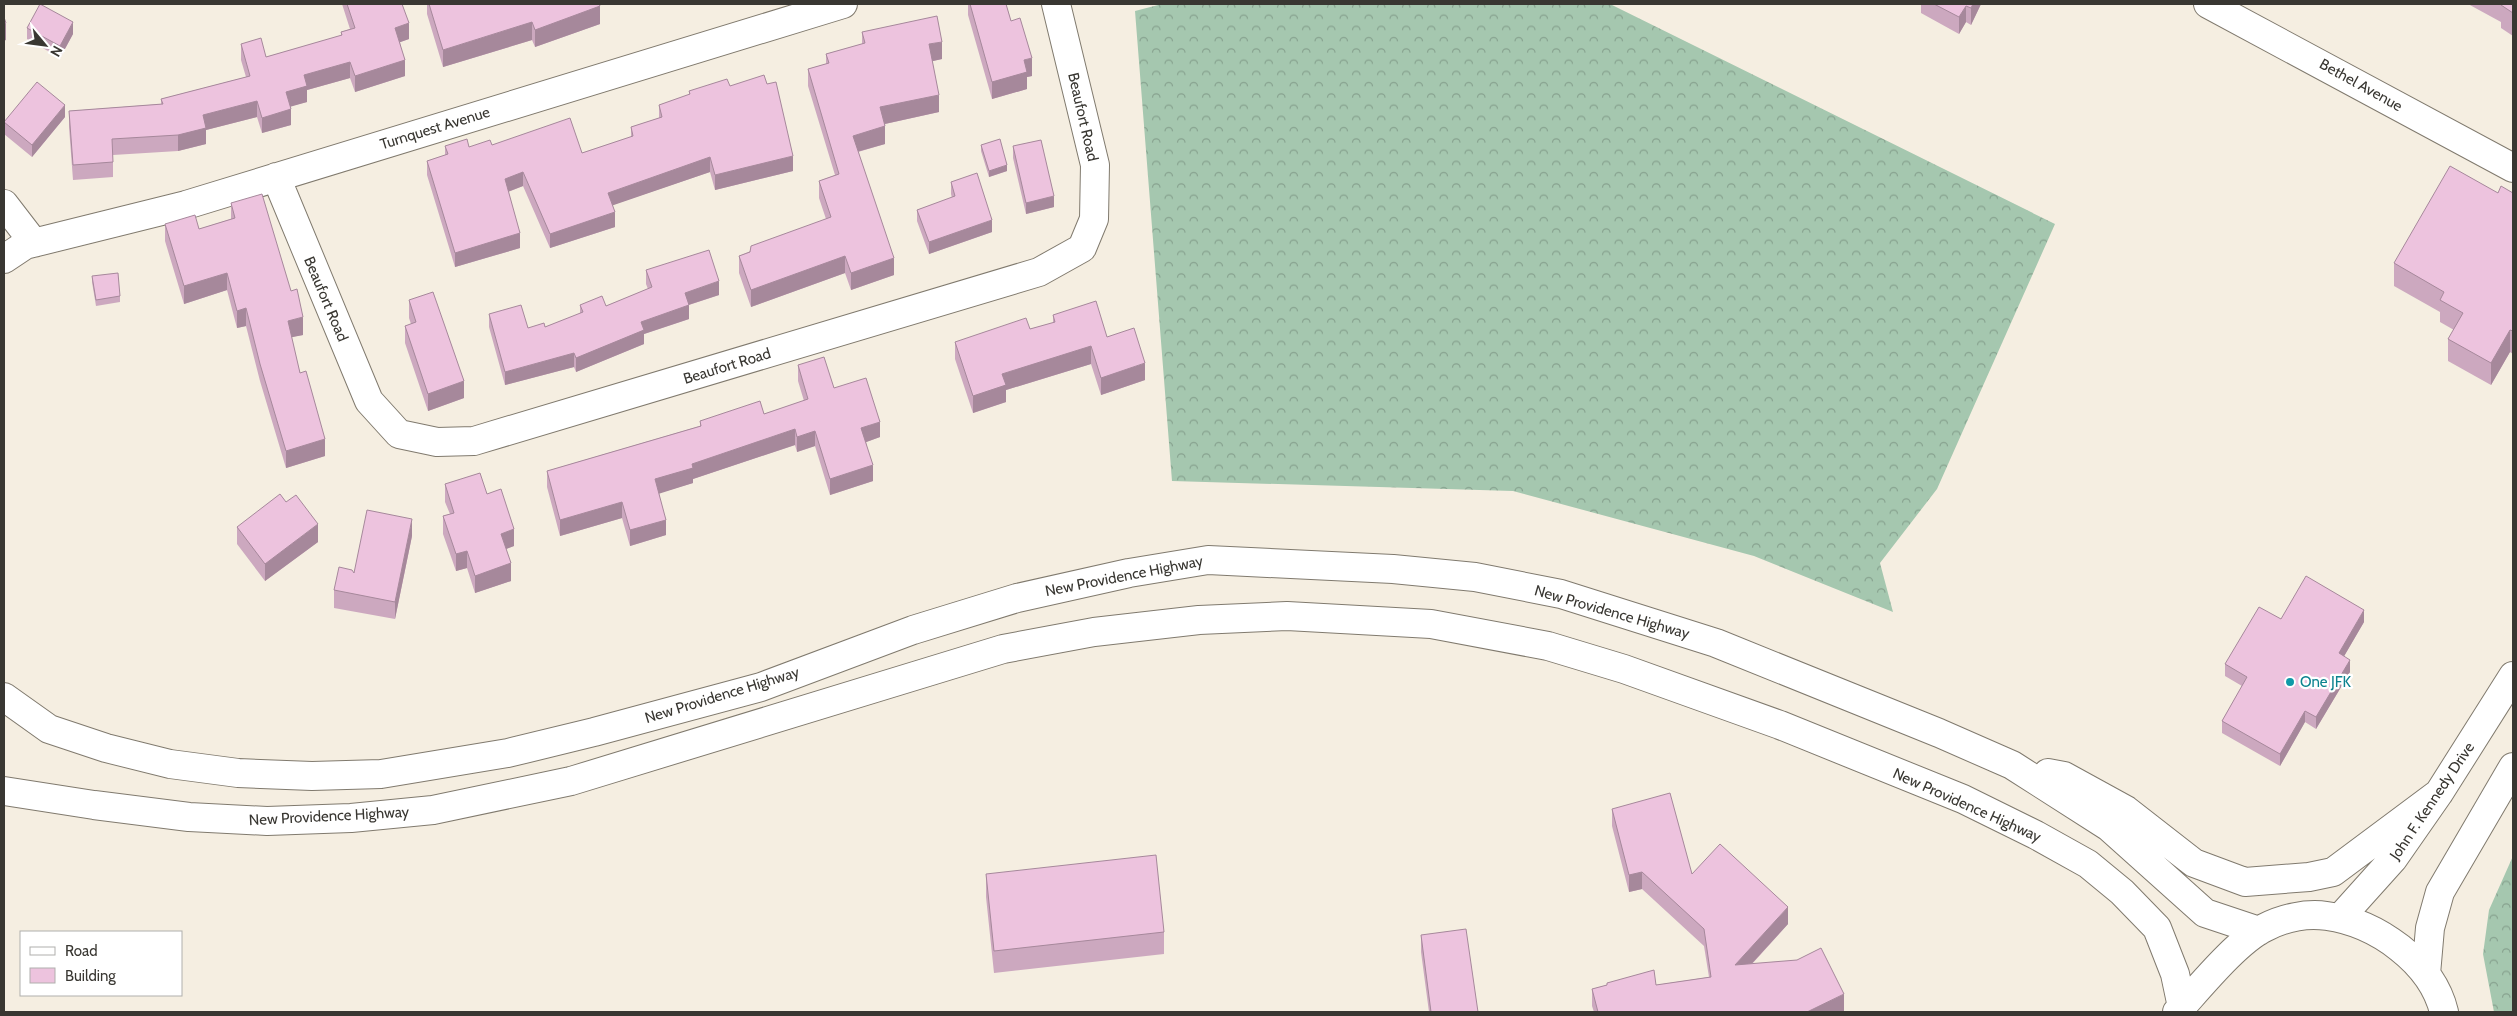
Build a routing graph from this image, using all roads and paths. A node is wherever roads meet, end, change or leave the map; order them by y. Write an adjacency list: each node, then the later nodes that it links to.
1 (843, 4): 5 (main road, Turnquest Avenue)
2 (1056, 4): 5 (main road, Beaufort Road)
3 (2208, 4): 4 (main road, Bethel Avenue)
4 (2513, 168)
5 (276, 177): 7 (main road, Turnquest Avenue)
6 (4, 204): 7 (main road)
7 (17, 248)
8 (2513, 676): 13 (main road, John F. Kennedy Drive)
9 (4, 697): 10 (main road, New Providence Highway)
10 (2012, 765): 13 (main road); 15 (main road, New Providence Highway)
11 (2513, 767): 16 (main road)
12 (4, 791): 17 (main road, New Providence Highway)
13 (2439, 793): 14 (main road, John F. Kennedy Drive)
14 (2340, 918): 15 (main road, New Providence Highway); 16 (main road, New Providence Highway)
15 (2259, 931): 17 (main road, New Providence Highway)
16 (2426, 974): 18 (main road, New Providence Highway)
17 (2180, 1010)
18 (2444, 1012)

